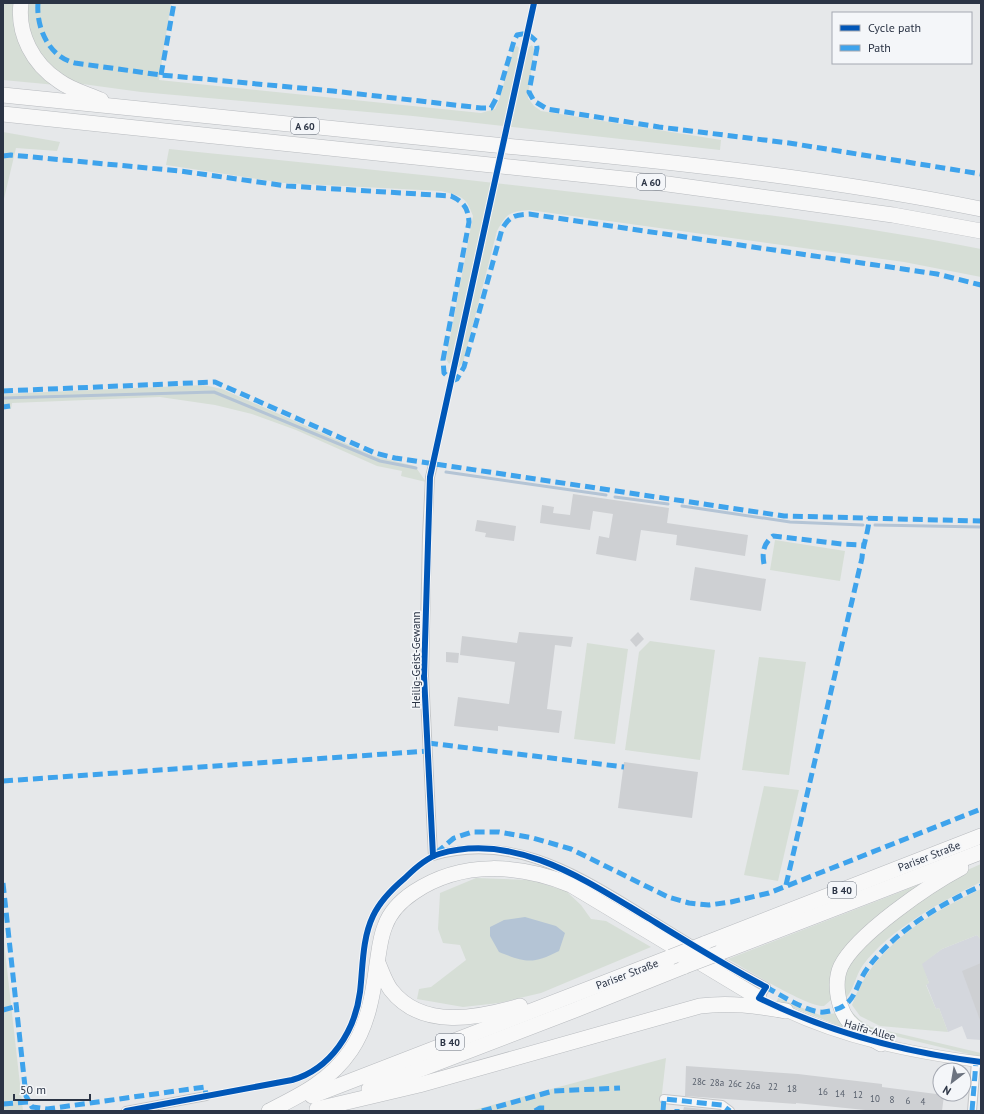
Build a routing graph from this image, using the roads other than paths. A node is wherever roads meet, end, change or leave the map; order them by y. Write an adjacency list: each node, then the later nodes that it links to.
1 (21, 3): 3 (highway)
2 (3, 95): 3 (highway, A 60)
3 (114, 106): 5 (highway, A 60)
4 (3, 114): 6 (highway, A 60)
5 (981, 208)
6 (981, 231)
7 (433, 465): 13 (street, Heilig-Geist-Gewann)
8 (981, 836): 12 (highway, Pariser Straße / B 40, bridge)
9 (981, 852): 19 (highway, Pariser Straße / B 40, bridge)
10 (981, 857): 15 (highway)
11 (378, 963): 12 (highway); 13 (highway); 21 (highway)
12 (591, 988): 22 (highway, Pariser Straße / B 40)
13 (759, 998): 14 (street, Haifa-Allee)
14 (786, 1011): 15 (street, Haifa-Allee); 19 (highway)
15 (881, 1044): 16 (street, Haifa-Allee)
16 (979, 1062): 24 (street)
17 (206, 1096): 20 (street)
18 (664, 1099): 23 (street)
19 (315, 1110)
20 (126, 1111)
21 (269, 1111)
22 (273, 1111)
23 (730, 1111)
24 (972, 1111)

